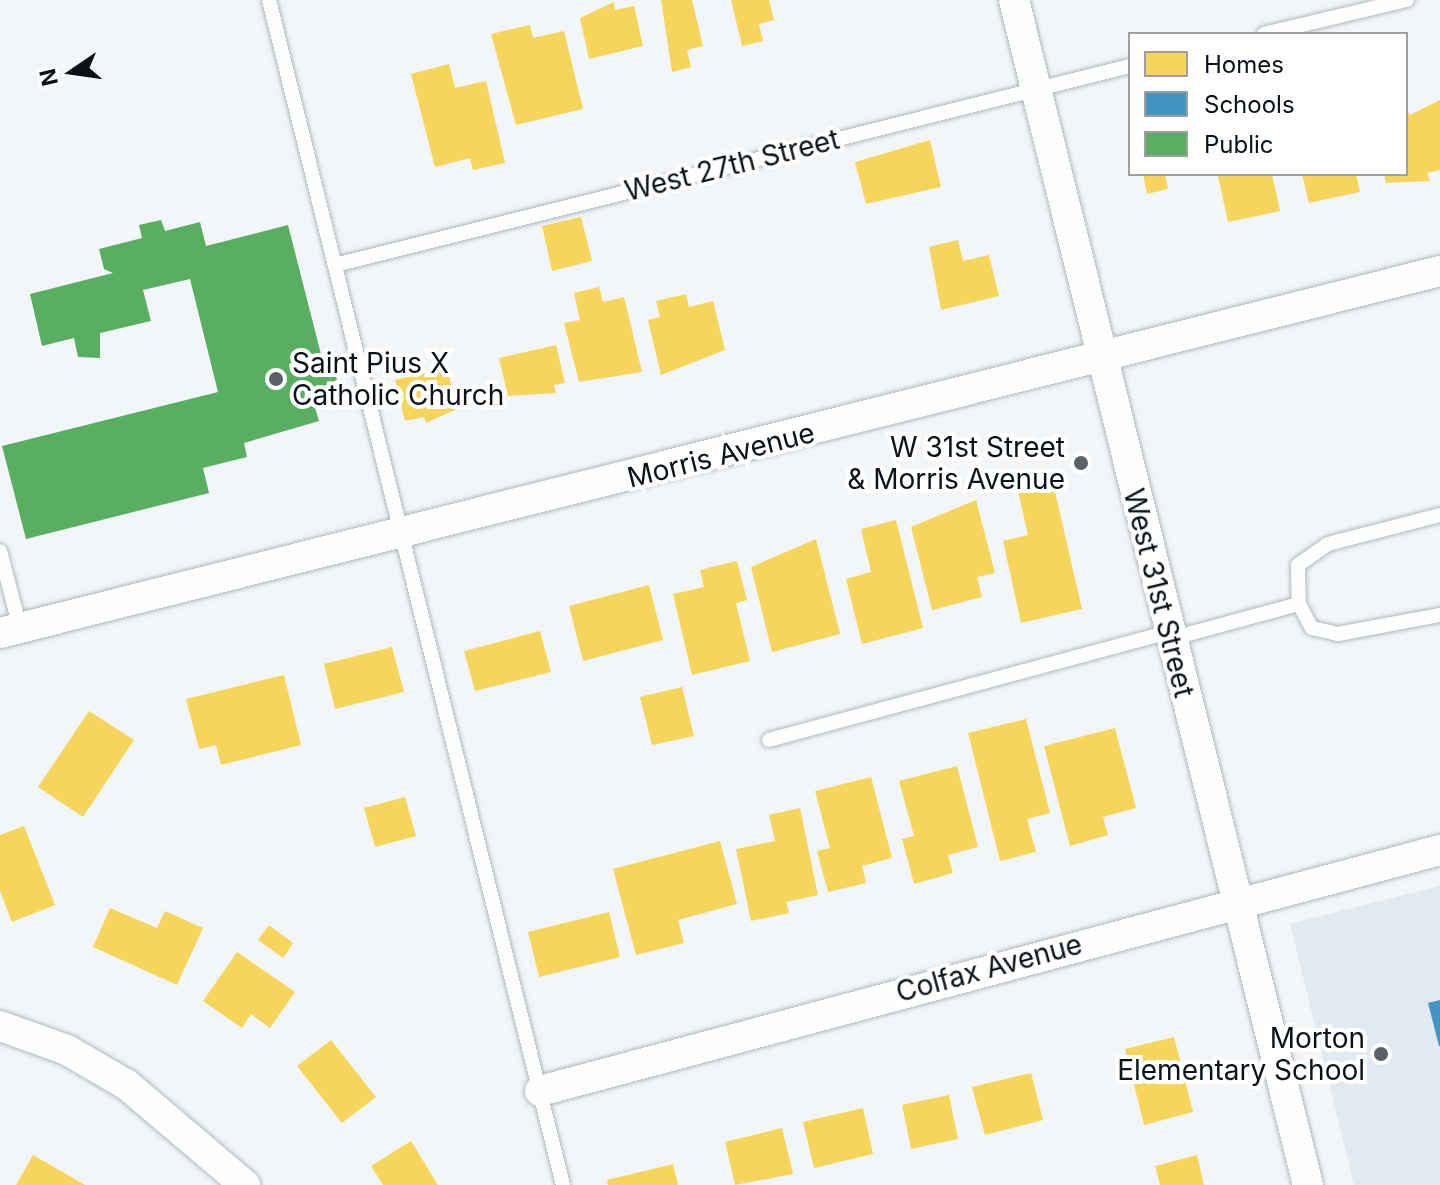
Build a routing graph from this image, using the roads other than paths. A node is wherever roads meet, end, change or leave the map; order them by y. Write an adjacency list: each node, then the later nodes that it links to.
1 (269, 0): 7 (lane)
2 (1014, 0): 6 (street, West 31st Street)
3 (1407, 0): 4 (lane)
4 (1272, 32)
5 (1128, 66): 6 (lane, West 27th Street)
6 (1037, 88): 7 (lane, West 27th Street); 9 (street, West 31st Street)
7 (335, 265): 11 (lane)
8 (1440, 271): 9 (street, Morris Avenue)
9 (1102, 360): 11 (street, Morris Avenue); 16 (street, West 31st Street)
10 (1440, 515): 13 (lane)
11 (400, 535): 15 (street, Morris Avenue); 21 (lane)
12 (0, 551): 15 (lane)
13 (1299, 604): 14 (lane); 16 (lane)
14 (1440, 615)
15 (10, 631)
16 (1168, 636): 17 (lane); 19 (street, West 31st Street)
17 (769, 740)
18 (1440, 850): 19 (street, Colfax Avenue)
19 (1239, 900): 21 (street, Colfax Avenue); 24 (street, West 31st Street)
20 (0, 1026): 22 (street)
21 (540, 1091): 23 (lane)
22 (245, 1185)
23 (563, 1185)
24 (1308, 1185)

